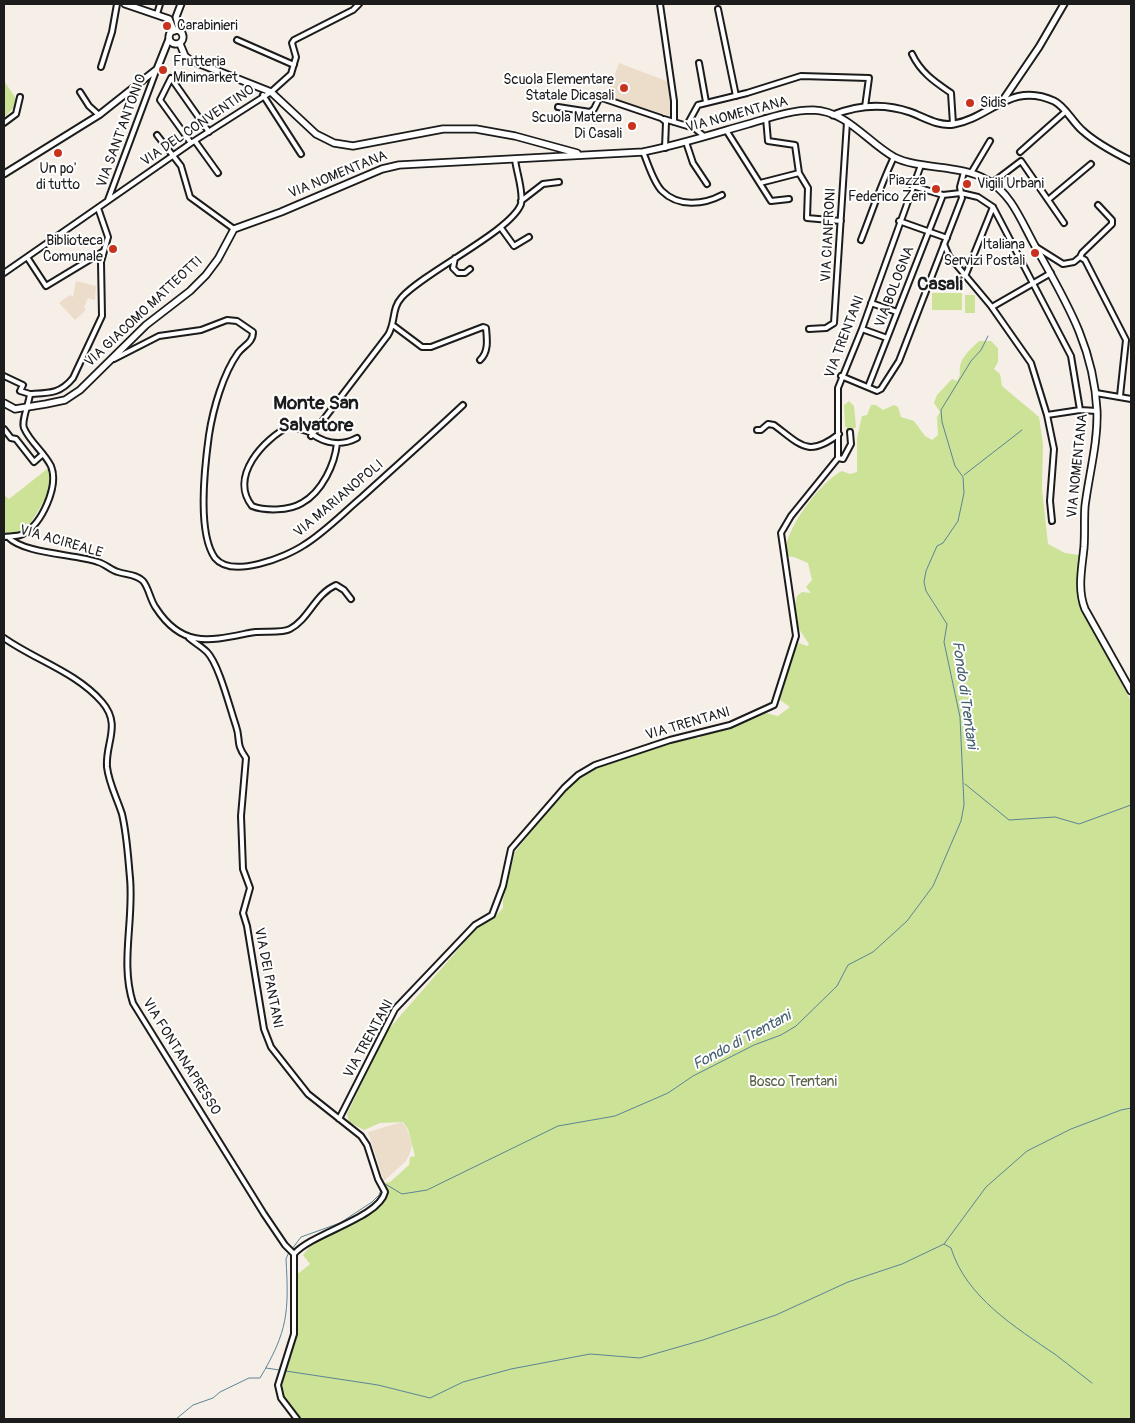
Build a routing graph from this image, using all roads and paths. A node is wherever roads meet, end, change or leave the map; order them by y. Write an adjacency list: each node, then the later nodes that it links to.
1 (117, 4): 17 (street)
2 (125, 4): 9 (main road)
3 (160, 4): 9 (street)
4 (180, 4): 10 (street)
5 (359, 4): 16 (street)
6 (660, 4): 33 (street)
7 (1064, 4): 24 (street)
8 (718, 9): 22 (street)
9 (157, 14): 10 (main road)
10 (177, 31): 11 (main road); 13 (main road)
11 (169, 39): 13 (main road); 18 (street)
12 (237, 40): 16 (street)
13 (180, 44): 20 (main road)
14 (912, 54): 36 (street)
15 (699, 63): 25 (street)
16 (294, 65): 20 (street, VIA DEL CONVENTINO)
17 (101, 67)
18 (157, 68): 29 (street); 71 (street, VIA SANT'ANTONIO)
19 (80, 92): 29 (street)
20 (271, 92): 21 (street, VIA DEL CONVENTINO); 49 (main road)
21 (264, 95): 39 (street, VIA DEL CONVENTINO); 48 (street)
22 (736, 96): 25 (street); 27 (street)
23 (20, 97): 35 (street)
24 (1003, 100): 28 (street); 36 (street)
25 (706, 102): 37 (street)
26 (558, 107): 32 (street)
27 (865, 107): 30 (street); 36 (street)
28 (1065, 112): 47 (street); 53 (street)
29 (99, 115): 60 (street)
30 (832, 115): 31 (main road, VIA NOMENTANA); 34 (main road, VIA NOMENTANA)
31 (766, 118): 38 (main road, VIA NOMENTANA); 58 (street)
32 (665, 121): 33 (street); 45 (street)
33 (674, 122): 37 (street)
34 (847, 122): 51 (main road, VIA NOMENTANA); 76 (street, VIA CIANFRONI)
35 (4, 123)
36 (953, 124)
37 (687, 125): 41 (street)
38 (726, 130): 41 (main road, VIA NOMENTANA); 62 (street)
39 (209, 132): 43 (street, VIA DEL CONVENTINO); 43 (street)
40 (157, 135): 50 (street)
41 (704, 136): 44 (main road, VIA NOMENTANA)
42 (990, 141): 59 (street)
43 (193, 142): 50 (street, VIA DEL CONVENTINO); 57 (street)
44 (686, 142): 45 (main road, VIA NOMENTANA); 64 (street)
45 (665, 148): 46 (main road, VIA NOMENTANA)
46 (643, 152): 49 (main road, VIA NOMENTANA); 67 (street)
47 (1020, 152)
48 (301, 154)
49 (588, 156): 52 (main road, VIA NOMENTANA)
50 (172, 157): 71 (street, VIA DEL CONVENTINO); 79 (street)
51 (894, 157): 54 (main road, VIA NOMENTANA); 84 (street)
52 (515, 159): 72 (street); 79 (main road, VIA NOMENTANA)
53 (1131, 161)
54 (922, 164): 56 (main road, VIA NOMENTANA); 65 (street, VIA TRENTANI)
55 (1091, 164): 70 (street)
56 (964, 172): 59 (main road, VIA NOMENTANA); 66 (street)
57 (218, 173)
58 (800, 173): 62 (street); 76 (street)
59 (971, 173): 63 (main road, VIA NOMENTANA)
60 (4, 174)
61 (559, 182): 72 (street)
62 (760, 183): 69 (street)
63 (992, 183): 70 (street); 86 (main road, VIA NOMENTANA)
64 (707, 184)
65 (913, 186): 68 (street); 77 (street, VIA TRENTANI)
66 (961, 193): 68 (street); 75 (street); 83 (street)
67 (722, 195)
68 (944, 195): 81 (street, VIA BOLOGNA)
69 (789, 199)
70 (1048, 200): 78 (street)
71 (108, 201): 74 (street, VIA DEL CONVENTINO)
72 (521, 202): 80 (street)
73 (1098, 205): 90 (street)
74 (98, 208): 87 (street); 88 (street, VIA DEL CONVENTINO)
75 (993, 208): 94 (street); 95 (street)
76 (840, 221): 100 (street, VIA CIANFRONI)
77 (899, 221): 81 (street); 96 (street, VIA TRENTANI)
78 (1064, 223)
79 (234, 228): 106 (main road, VIA GIACOMO MATTEOTTI)
80 (501, 228): 82 (street); 89 (street)
81 (929, 232): 83 (street); 98 (street, VIA BOLOGNA)
82 (528, 237)
83 (946, 238): 85 (street)
84 (861, 240)
85 (944, 244): 94 (street); 109 (street)
86 (1035, 246): 90 (street); 93 (main road, VIA NOMENTANA)
87 (104, 251): 88 (street); 111 (street)
88 (27, 257): 92 (street, VIA DEL CONVENTINO)
89 (456, 257): 91 (street); 99 (street)
90 (1080, 257): 104 (street)
91 (470, 269)
92 (4, 273)
93 (1051, 273): 95 (street); 110 (main road, VIA NOMENTANA)
94 (966, 274): 97 (street)
95 (1034, 283): 97 (street); 117 (street)
96 (871, 303): 98 (street); 101 (street, VIA TRENTANI)
97 (992, 307): 119 (street)
98 (897, 312): 103 (street, VIA BOLOGNA)
99 (394, 326): 105 (street); 123 (street)
100 (809, 329)
101 (862, 329): 103 (street); 108 (street, VIA TRENTANI)
102 (1131, 337): 104 (street)
103 (887, 338): 109 (street, VIA BOLOGNA)
104 (1126, 340): 112 (street)
105 (480, 360)
106 (109, 361): 115 (street, VIA MARIANOPOLI); 116 (main road, VIA GIACOMO MATTEOTTI)
107 (4, 376): 111 (street)
108 (841, 376): 109 (street); 124 (street, VIA TRENTANI)
109 (868, 387)
110 (1096, 393): 112 (street); 118 (main road, VIA NOMENTANA)
111 (30, 394): 116 (street)
112 (1120, 396): 113 (street)
113 (1131, 399)
114 (4, 403): 116 (main road, VIA GIACOMO MATTEOTTI)
115 (463, 405)
116 (29, 406): 127 (street)
117 (1080, 410): 118 (street); 119 (street)
118 (1097, 411): 134 (main road, VIA NOMENTANA)
119 (1047, 415): 129 (street)
120 (4, 429): 127 (street)
121 (757, 430): 124 (street)
122 (850, 432): 128 (street)
123 (312, 434): 126 (street); 126 (street)
124 (839, 434): 128 (street, VIA TRENTANI)
125 (357, 438): 126 (street)
126 (338, 443)
127 (43, 454): 130 (street)
128 (838, 458): 135 (street, VIA TRENTANI)
129 (1052, 521)
130 (6, 537): 133 (street, VIA ACIREALE)
131 (351, 598): 133 (street)
132 (4, 638): 136 (street, VIA FONTANAPRESSO)
133 (189, 638): 135 (street, VIA DEI PANTANI)
134 (1131, 690)
135 (339, 1119): 136 (street, VIA DEI PANTANI)
136 (291, 1251): 137 (street)
137 (297, 1419)

